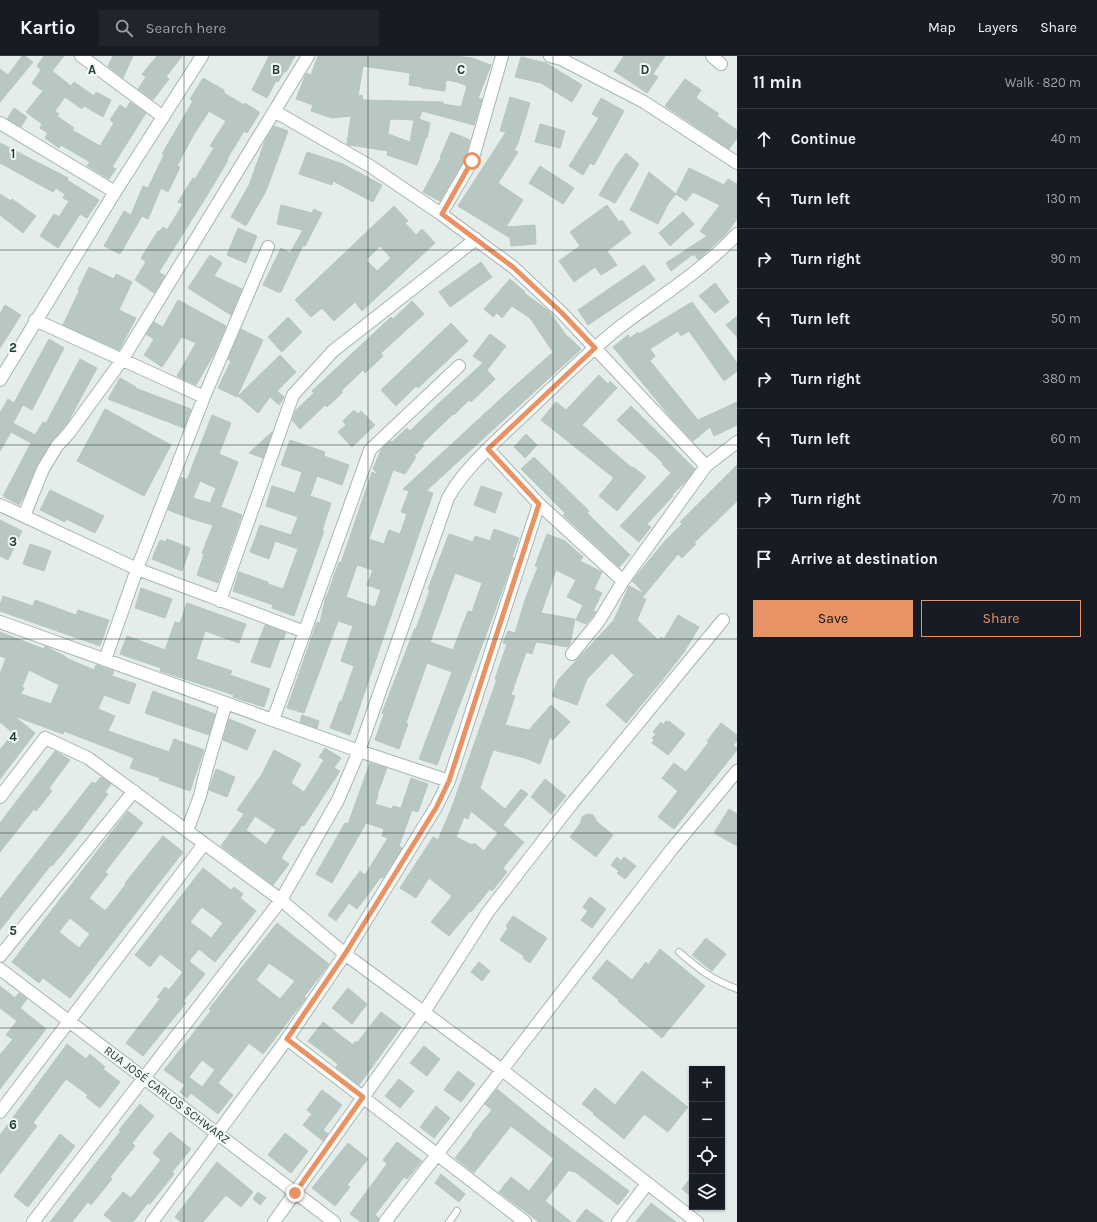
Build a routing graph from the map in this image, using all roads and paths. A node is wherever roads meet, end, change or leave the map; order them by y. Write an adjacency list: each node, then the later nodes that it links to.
1 (81, 56): 7 (street)
2 (202, 56): 7 (street)
3 (308, 56): 6 (street)
4 (502, 56): 11 (street)
5 (550, 56): 9 (street)
6 (274, 111): 11 (street); 17 (street)
7 (162, 116): 10 (street)
8 (0, 123): 10 (street)
9 (737, 163)
10 (115, 192): 15 (street)
11 (442, 214): 13 (street)
12 (737, 234): 16 (street)
13 (476, 239): 16 (street); 29 (street)
14 (268, 247): 20 (street)
15 (36, 320): 17 (street); 19 (street)
16 (595, 348): 22 (street); 23 (street)
17 (122, 360): 20 (street); 26 (street)
18 (459, 366): 32 (street)
19 (0, 380)
20 (204, 397): 27 (street)
21 (737, 442): 23 (street)
22 (488, 449): 24 (street); 37 (street)
23 (706, 466): 28 (street)
24 (539, 504): 28 (street); 39 (street)
25 (0, 505): 26 (street)
26 (24, 516): 27 (street)
27 (137, 569): 29 (street); 34 (street)
28 (623, 581): 33 (street)
29 (220, 601): 32 (street)
30 (723, 620): 50 (street)
31 (0, 622): 34 (street)
32 (305, 632): 36 (street)
33 (572, 654)
34 (105, 660): 35 (street)
35 (226, 703): 36 (street); 42 (street)
36 (273, 720): 37 (street)
37 (359, 751): 39 (street); 44 (street)
38 (737, 771): 53 (street)
39 (449, 781): 46 (street)
40 (134, 791): 41 (street); 42 (street); 47 (street)
41 (0, 797)
42 (187, 831): 43 (street)
43 (204, 844): 44 (street); 51 (street)
44 (281, 900): 46 (street); 54 (street)
45 (679, 952): 49 (lane)
46 (345, 954): 50 (street); 52 (street)
47 (0, 956)
48 (0, 969): 51 (street, RUA JOSÉ CARLOS SCHWARZ)
49 (737, 989)
50 (424, 1012): 53 (street); 55 (street)
51 (69, 1021): 54 (street, RUA JOSÉ CARLOS SCHWARZ); 56 (street)
52 (287, 1039): 55 (street); 57 (street)
53 (502, 1070): 58 (street); 59 (street)
54 (144, 1078): 57 (street, RUA JOSÉ CARLOS SCHWARZ); 62 (street)
55 (363, 1097): 58 (street); 60 (street)
56 (0, 1112)
57 (217, 1134): 60 (street, RUA JOSÉ CARLOS SCHWARZ); 63 (street)
58 (437, 1154): 66 (street); 68 (street)
59 (647, 1184): 69 (street); 70 (street)
60 (295, 1193): 64 (street); 65 (street, RUA JOSÉ CARLOS SCHWARZ)
61 (457, 1211): 67 (lane)
62 (33, 1222)
63 (152, 1222)
64 (274, 1222)
65 (334, 1222)
66 (385, 1222)
67 (449, 1222)
68 (526, 1222)
69 (618, 1222)
70 (697, 1222)

